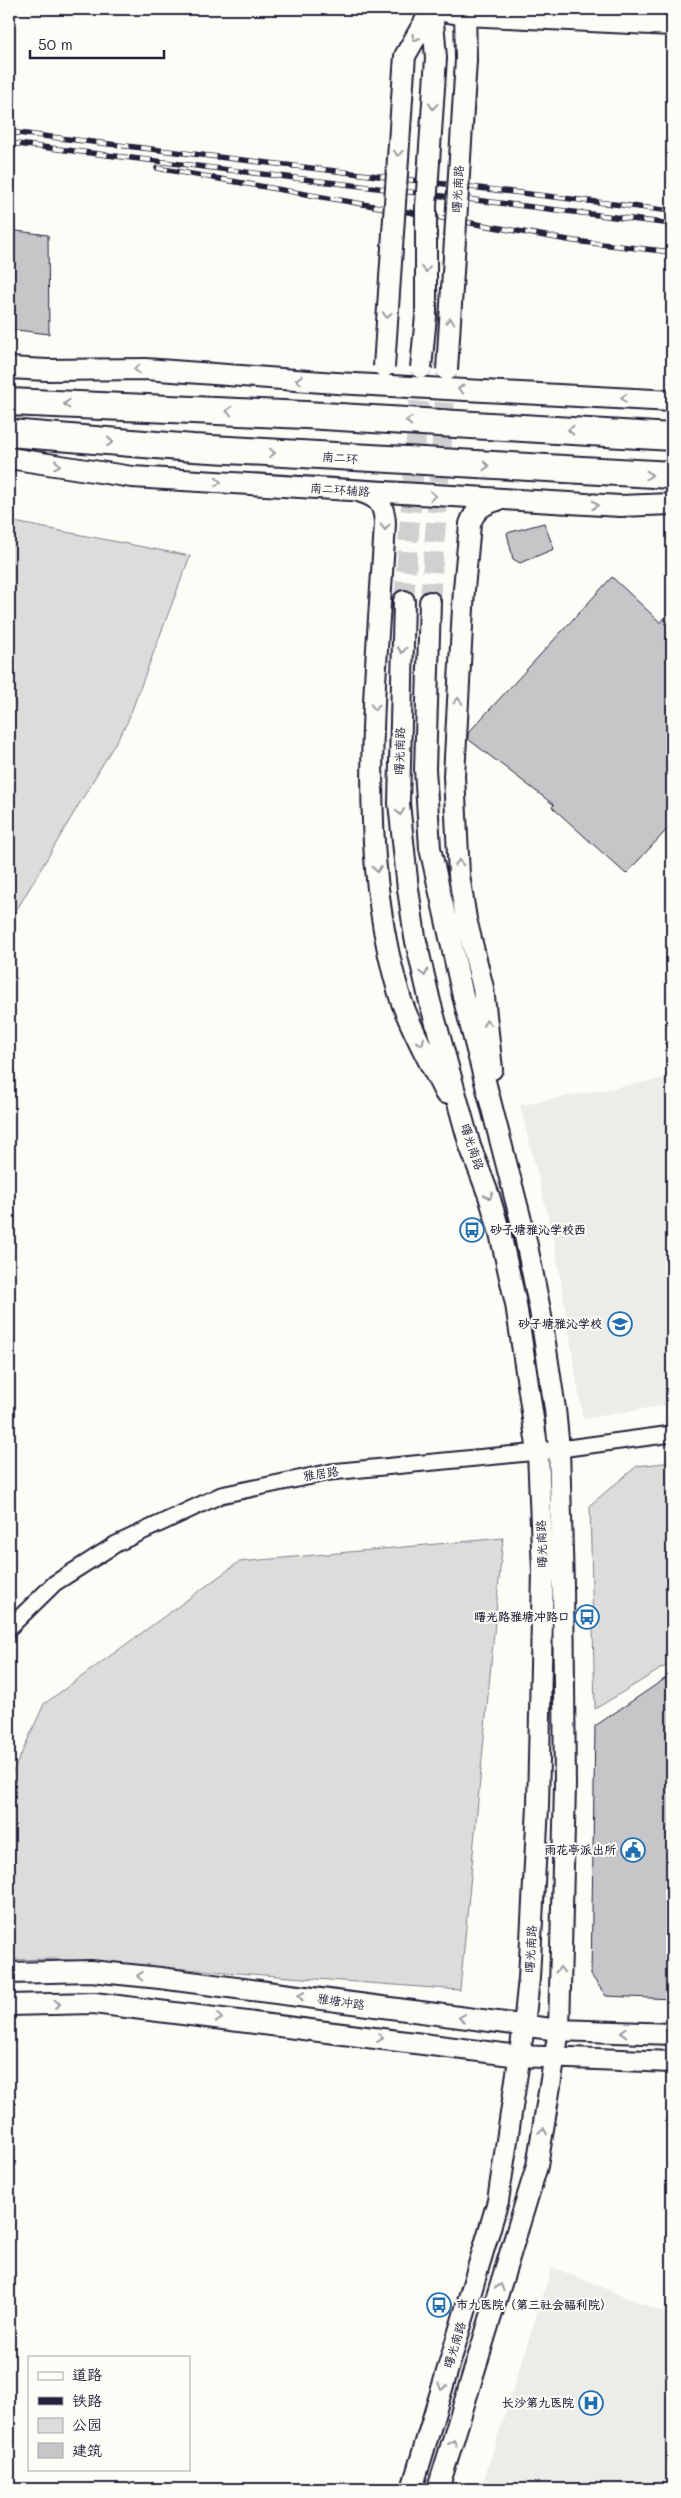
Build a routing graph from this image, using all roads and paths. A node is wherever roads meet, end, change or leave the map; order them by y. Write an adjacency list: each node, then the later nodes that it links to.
1 (432, 9): 6 (main road, one-way to 6, bridge); 8 (main road, one-way to 8, bridge)
2 (437, 9): 3 (main road)
3 (465, 11): 4 (main road); 7 (main road, 曙光南路, one-way to 3, bridge)
4 (672, 24)
5 (9, 368): 8 (main road, one-way to 5)
6 (421, 368)
7 (447, 370)
8 (370, 384): 9 (main road, one-way to 8)
9 (672, 401)
10 (9, 402): 12 (highway, one-way to 10)
11 (9, 433): 14 (highway, 南二环, one-way to 14)
12 (672, 436)
13 (9, 458): 15 (main road, 南二环辅路, one-way to 15)
14 (672, 476)
15 (361, 492): 16 (main road, 南二环辅路, one-way to 16); 21 (main road, one-way to 21)
16 (500, 500): 17 (main road, 南二环辅路, one-way to 17); 20 (main road, one-way to 16)
17 (672, 504)
18 (404, 601): 21 (main road, 曙光南路, one-way to 21)
19 (430, 602): 20 (main road, 曙光南路)
20 (500, 1141): 23 (main road, 曙光南路)
21 (470, 1146): 24 (main road, 曙光南路, one-way to 24)
22 (672, 1434): 23 (street, 雅居路)
23 (559, 1449): 24 (street, 雅居路); 29 (main road, 曙光南路, one-way to 23)
24 (538, 1452): 25 (street, 雅居路); 28 (main road, 曙光南路)
25 (9, 1628)
26 (9, 1972): 28 (main road, 雅塘冲路, one-way to 26)
27 (9, 2005): 31 (main road, one-way to 31)
28 (524, 2026): 29 (main road, 雅塘冲路); 31 (main road, 曙光南路)
29 (559, 2030): 30 (main road, 雅塘冲路, one-way to 29); 32 (main road, 曙光南路)
30 (672, 2034)
31 (519, 2056): 32 (main road); 34 (main road, 曙光南路, one-way to 34)
32 (555, 2059): 33 (main road); 35 (main road, 曙光南路, one-way to 32)
33 (672, 2062)
34 (412, 2489)
35 (438, 2489)

